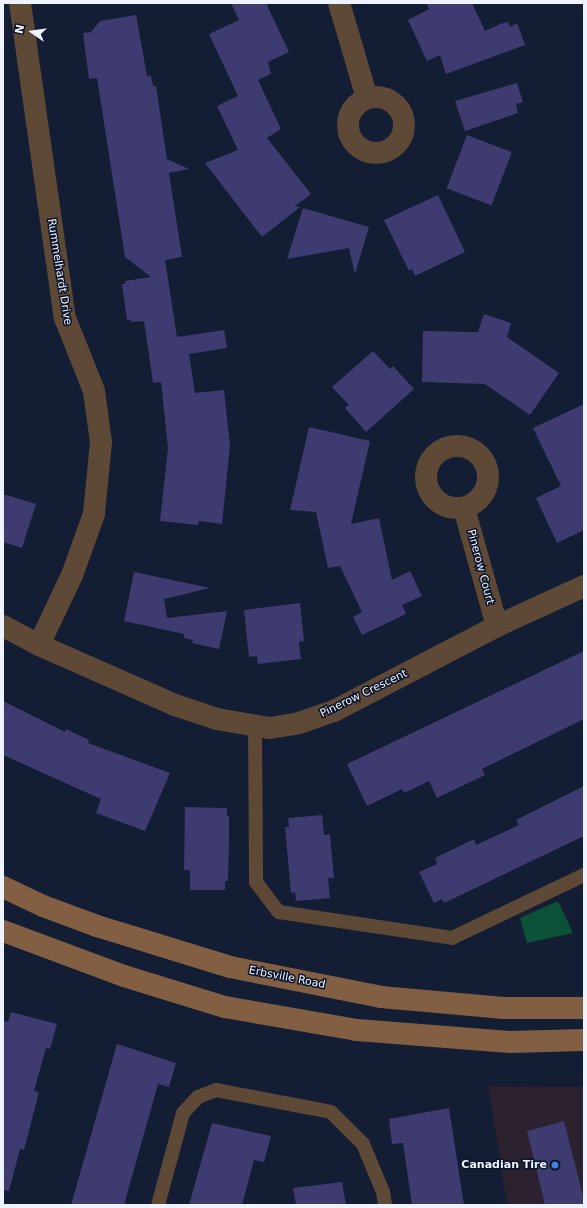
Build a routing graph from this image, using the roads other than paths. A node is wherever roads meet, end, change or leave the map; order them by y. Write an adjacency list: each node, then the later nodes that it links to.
1 (20, 3): 8 (street, Rummelhardt Drive)
2 (339, 3): 3 (street)
3 (367, 98)
4 (464, 508): 7 (street, Pinerow Court)
5 (584, 586): 7 (street, Pinerow Crescent)
6 (3, 626): 8 (street, Pinerow Crescent)
7 (497, 626): 9 (street, Pinerow Crescent)
8 (39, 645): 9 (street, Pinerow Crescent)
9 (255, 728): 10 (lane)
10 (584, 875)
11 (3, 887): 13 (main road, Erbsville Road)
12 (3, 931): 14 (main road)
13 (584, 1008)
14 (584, 1040)
15 (158, 1205): 16 (lane)
16 (385, 1205)

